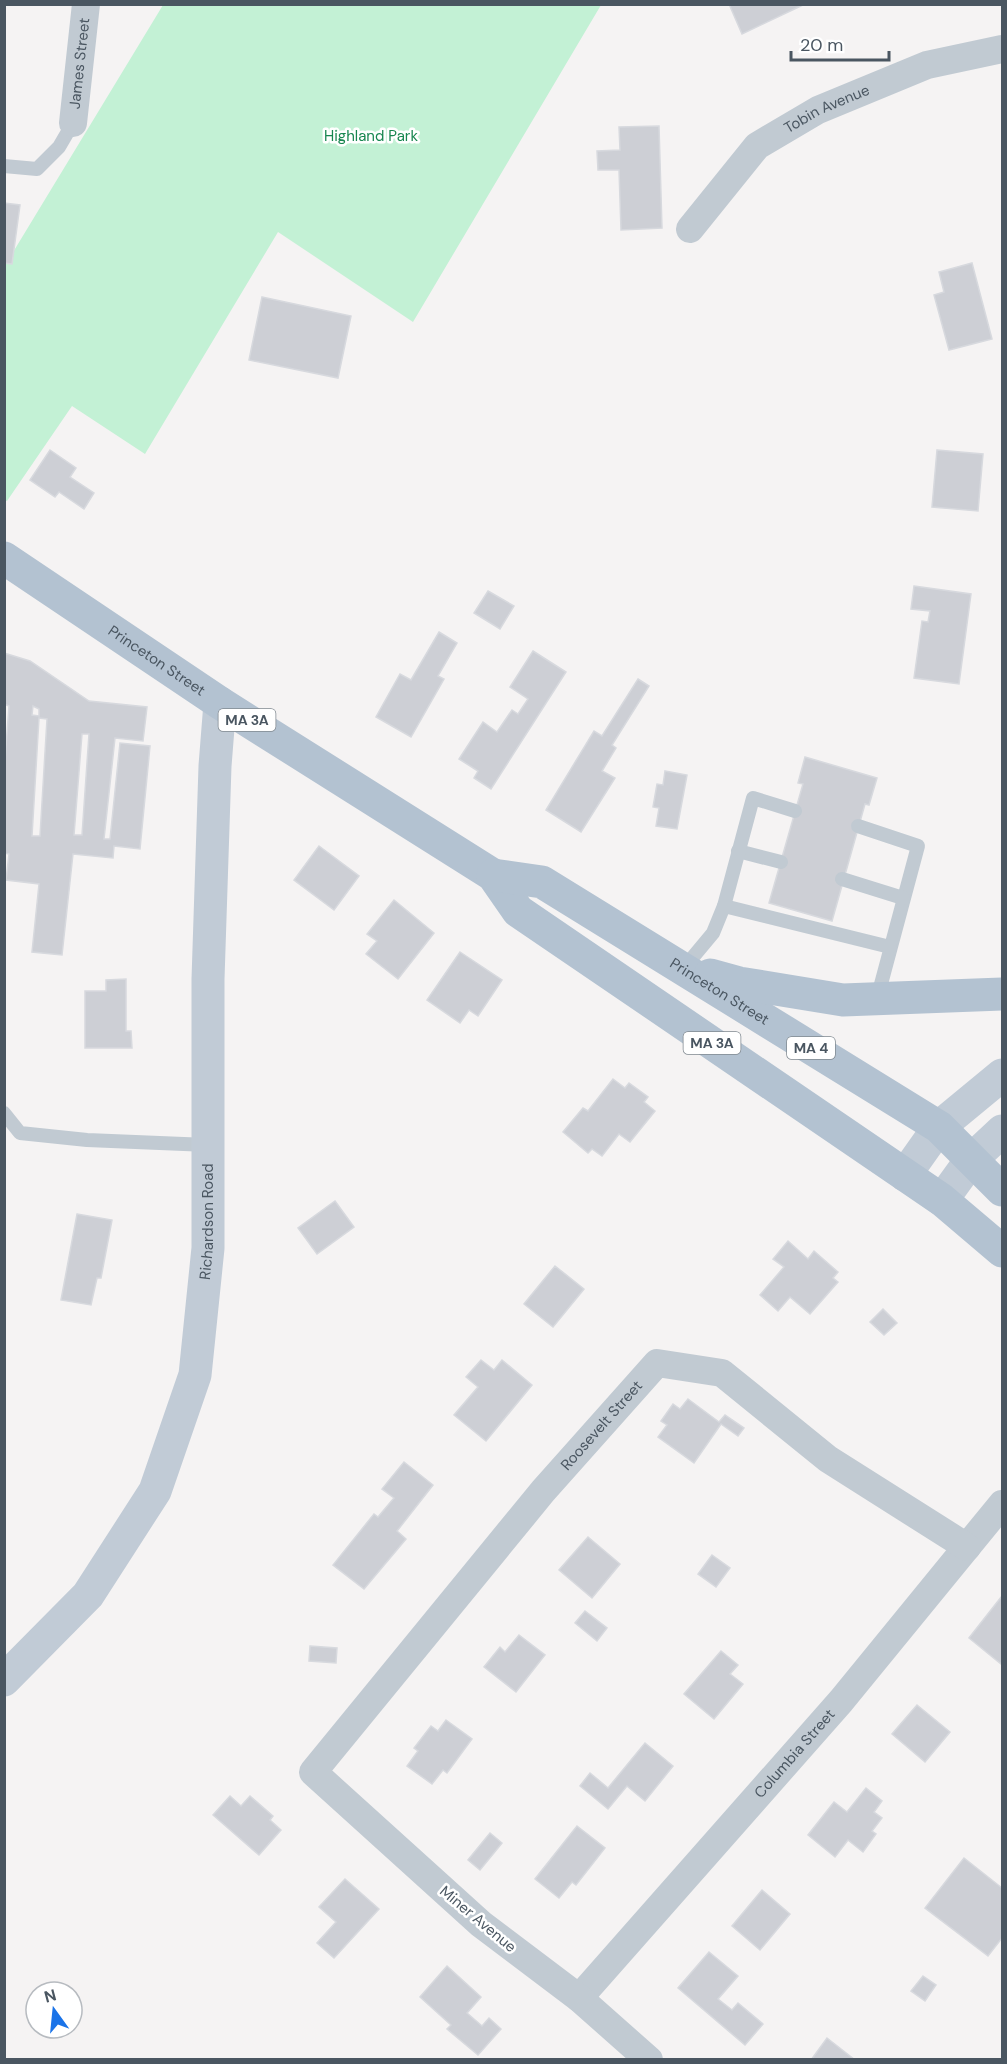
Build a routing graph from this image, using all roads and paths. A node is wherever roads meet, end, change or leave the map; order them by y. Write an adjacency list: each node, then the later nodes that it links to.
1 (86, 4): 3 (street, James Street)
2 (1002, 49): 5 (street, Tobin Avenue)
3 (73, 123): 4 (lane)
4 (4, 166)
5 (690, 229)
6 (4, 558): 7 (main road, Princeton Street / MA 3A)
7 (220, 703): 12 (main road, Princeton Street / MA 3A); 24 (street, Richardson Road)
8 (795, 811): 10 (lane)
9 (858, 826): 14 (lane)
10 (738, 851): 11 (lane); 15 (lane)
11 (781, 862)
12 (493, 875): 17 (main road, Princeton Street / MA 3A); 26 (main road, Princeton Street / MA 3A)
13 (842, 879): 14 (lane)
14 (903, 898): 16 (lane)
15 (724, 906): 16 (lane); 17 (lane)
16 (890, 947): 19 (lane)
17 (682, 969): 19 (main road, MA 3A); 22 (main road, Princeton Street / MA 4)
18 (1002, 994): 19 (main road, MA 3A)
19 (877, 999)
20 (1002, 1075): 22 (street)
21 (4, 1113): 24 (lane)
22 (939, 1127): 25 (main road, MA 4); 26 (street)
23 (1002, 1131): 25 (street)
24 (208, 1145): 32 (street, Richardson Road)
25 (971, 1160): 27 (main road, MA 4); 28 (street)
26 (905, 1175): 28 (main road, Princeton Street / MA 3A)
27 (1002, 1190)
28 (942, 1200): 29 (main road, Princeton Street)
29 (1002, 1251)
30 (1002, 1504): 31 (street, Columbia Street)
31 (967, 1547): 33 (street, Roosevelt Street); 34 (street, Columbia Street)
32 (4, 1680)
33 (313, 1772): 34 (street, Miner Avenue)
34 (579, 1998): 35 (street, Miner Avenue)
35 (648, 2060)

